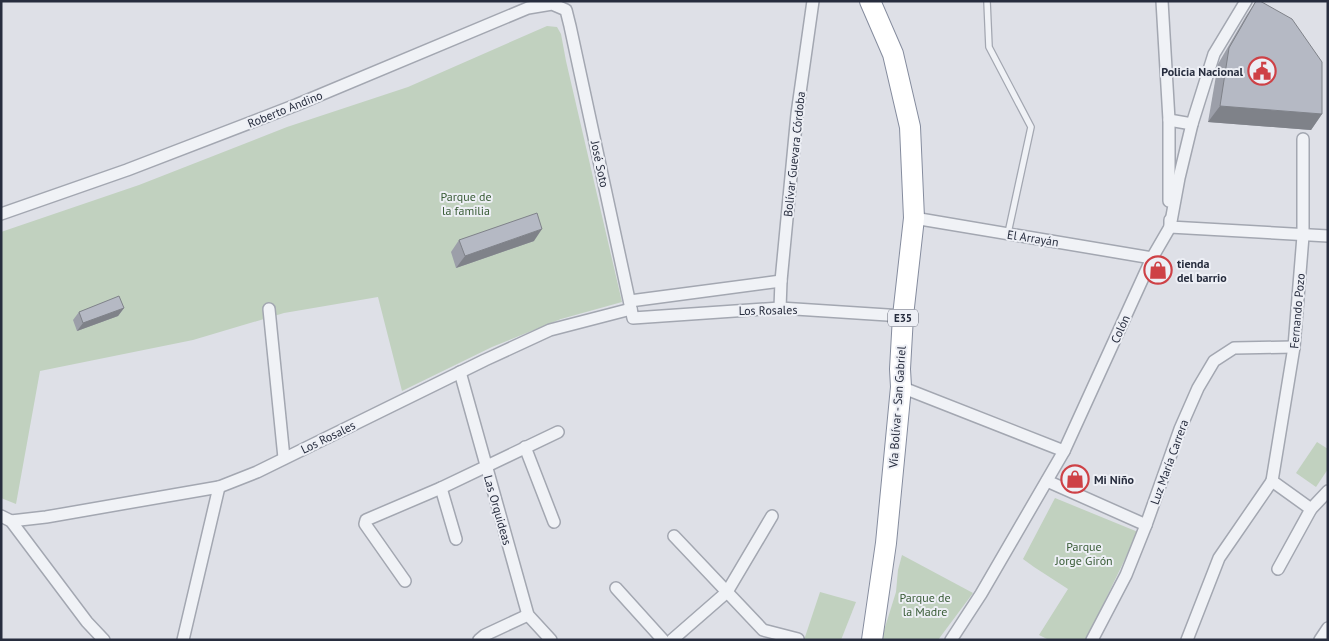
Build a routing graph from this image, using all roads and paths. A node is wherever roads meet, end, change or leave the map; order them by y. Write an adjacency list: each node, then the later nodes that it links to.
1 (813, 1): 17 (street, Bolívar Guevara Córdoba)
2 (870, 1): 11 (highway, Vía Bolívar - San Gabriel / E35)
3 (987, 1): 13 (lane)
4 (1162, 1): 7 (street)
5 (1246, 1): 8 (street, Colón)
6 (566, 10): 10 (street, Roberto Andino); 20 (street, José Soto)
7 (1169, 120): 8 (street); 12 (street)
8 (1192, 124): 12 (street, Colón)
9 (1303, 138): 14 (street, Fernando Pozo)
10 (1, 214)
11 (914, 218): 13 (street, El Arrayán); 21 (highway, Vía Bolívar - San Gabriel / E35)
12 (1170, 227): 14 (street); 16 (street, Colón)
13 (1008, 234): 16 (street, El Arrayán)
14 (1303, 236): 15 (street); 22 (street, Fernando Pozo)
15 (1328, 236)
16 (1152, 258): 27 (street, Colón)
17 (781, 281): 18 (street, Bolívar Guevara Córdoba); 20 (street)
18 (780, 308): 20 (street, Los Rosales); 21 (street, Los Rosales)
19 (269, 309): 28 (street)
20 (631, 309): 23 (street, Los Rosales)
21 (903, 316): 24 (highway, Vía Bolívar - San Gabriel / E35)
22 (1294, 347): 31 (street, Fernando Pozo); 39 (street, Luz María Carrera)
23 (460, 372): 28 (street, Los Rosales); 29 (street, Las Orquideas)
24 (900, 387): 27 (street); 55 (highway, Vía Bolívar - San Gabriel / E35)
25 (558, 432): 26 (street)
26 (525, 447): 29 (street); 38 (street)
27 (1064, 451): 30 (street, Colón)
28 (284, 458): 32 (street, Los Rosales)
29 (486, 467): 33 (street); 46 (street, Las Orquideas)
30 (1047, 481): 39 (street); 56 (street, Colón)
31 (1272, 481): 35 (street); 58 (street, Fernando Pozo)
32 (219, 487): 37 (street, Los Rosales); 50 (street)
33 (441, 488): 41 (street); 43 (street)
34 (1328, 491): 35 (street)
35 (1311, 509): 42 (street)
36 (772, 516): 45 (street)
37 (6, 519): 49 (street)
38 (554, 522)
39 (1146, 525): 57 (street, Luz María Carrera)
40 (674, 536): 45 (street)
41 (456, 539)
42 (1278, 568)
43 (405, 581)
44 (616, 588): 53 (street)
45 (727, 592): 48 (street); 54 (street)
46 (528, 615): 51 (street); 52 (street, Las Orquideas)
47 (1328, 628): 59 (street)
48 (798, 638)
49 (104, 640)
50 (183, 640)
51 (479, 640)
52 (551, 640)
53 (664, 640)
54 (672, 640)
55 (872, 640)
56 (951, 640)
57 (1092, 640)
58 (1186, 640)
59 (1320, 640)

